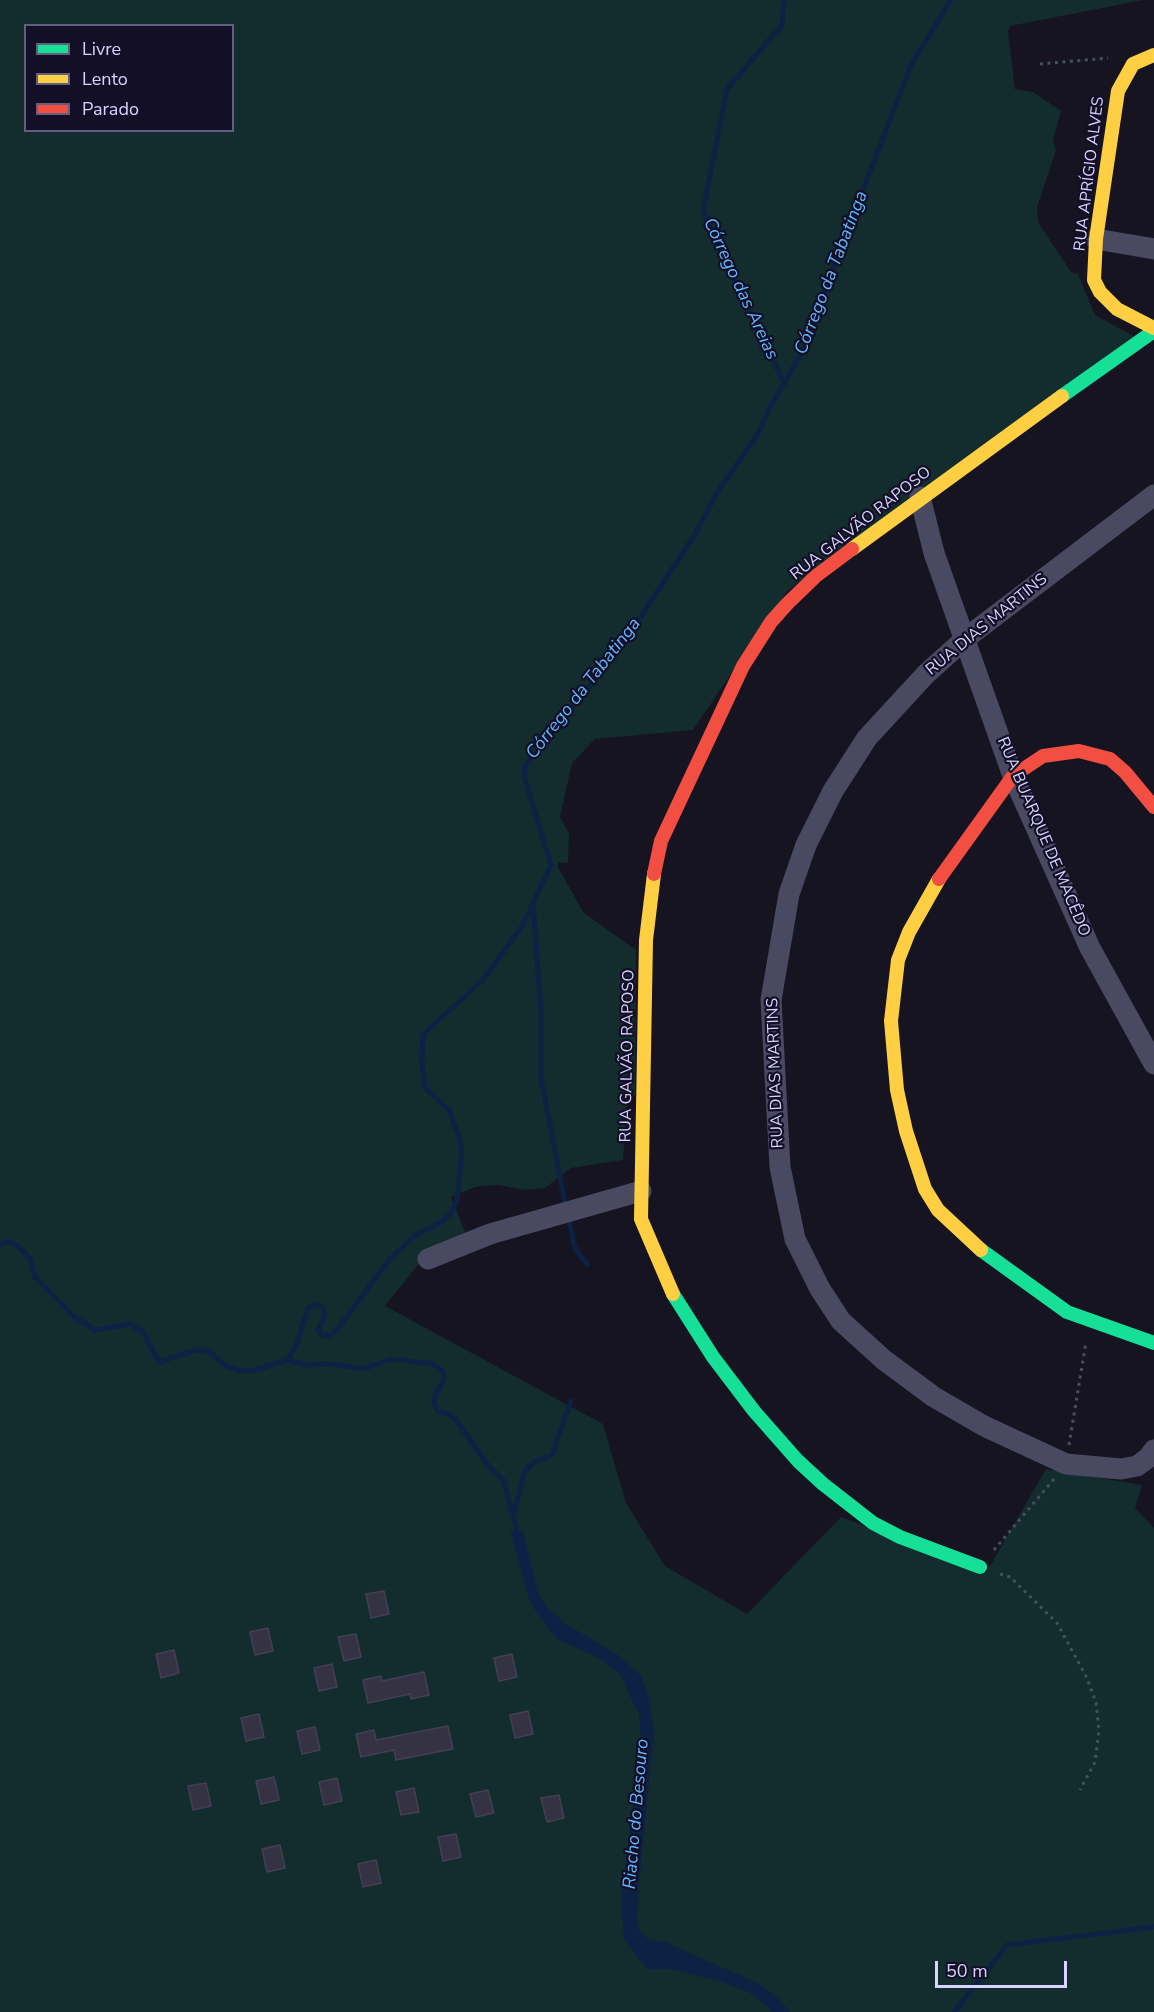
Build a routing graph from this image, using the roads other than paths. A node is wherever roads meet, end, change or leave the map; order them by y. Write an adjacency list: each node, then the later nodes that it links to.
1 (1154, 55): 2 (street, RUA APRÍGIO ALVES)
2 (1096, 239): 3 (street); 4 (street, RUA APRÍGIO ALVES)
3 (1154, 249)
4 (1154, 330): 6 (street, RUA GALVÃO RAPOSO)
5 (1154, 495): 7 (street, RUA DIAS MARTINS)
6 (920, 497): 7 (street, RUA BUARQUE DE MACÊDO); 11 (street, RUA GALVÃO RAPOSO)
7 (966, 638): 8 (street, RUA BUARQUE DE MACÊDO); 14 (street, RUA DIAS MARTINS)
8 (1013, 776): 9 (street); 10 (street, RUA BUARQUE DE MACÊDO); 13 (street)
9 (1154, 807)
10 (1154, 1064)
11 (641, 1191): 12 (street); 15 (street, RUA GALVÃO RAPOSO)
12 (428, 1259)
13 (1154, 1343)
14 (1154, 1450)
15 (980, 1567)

